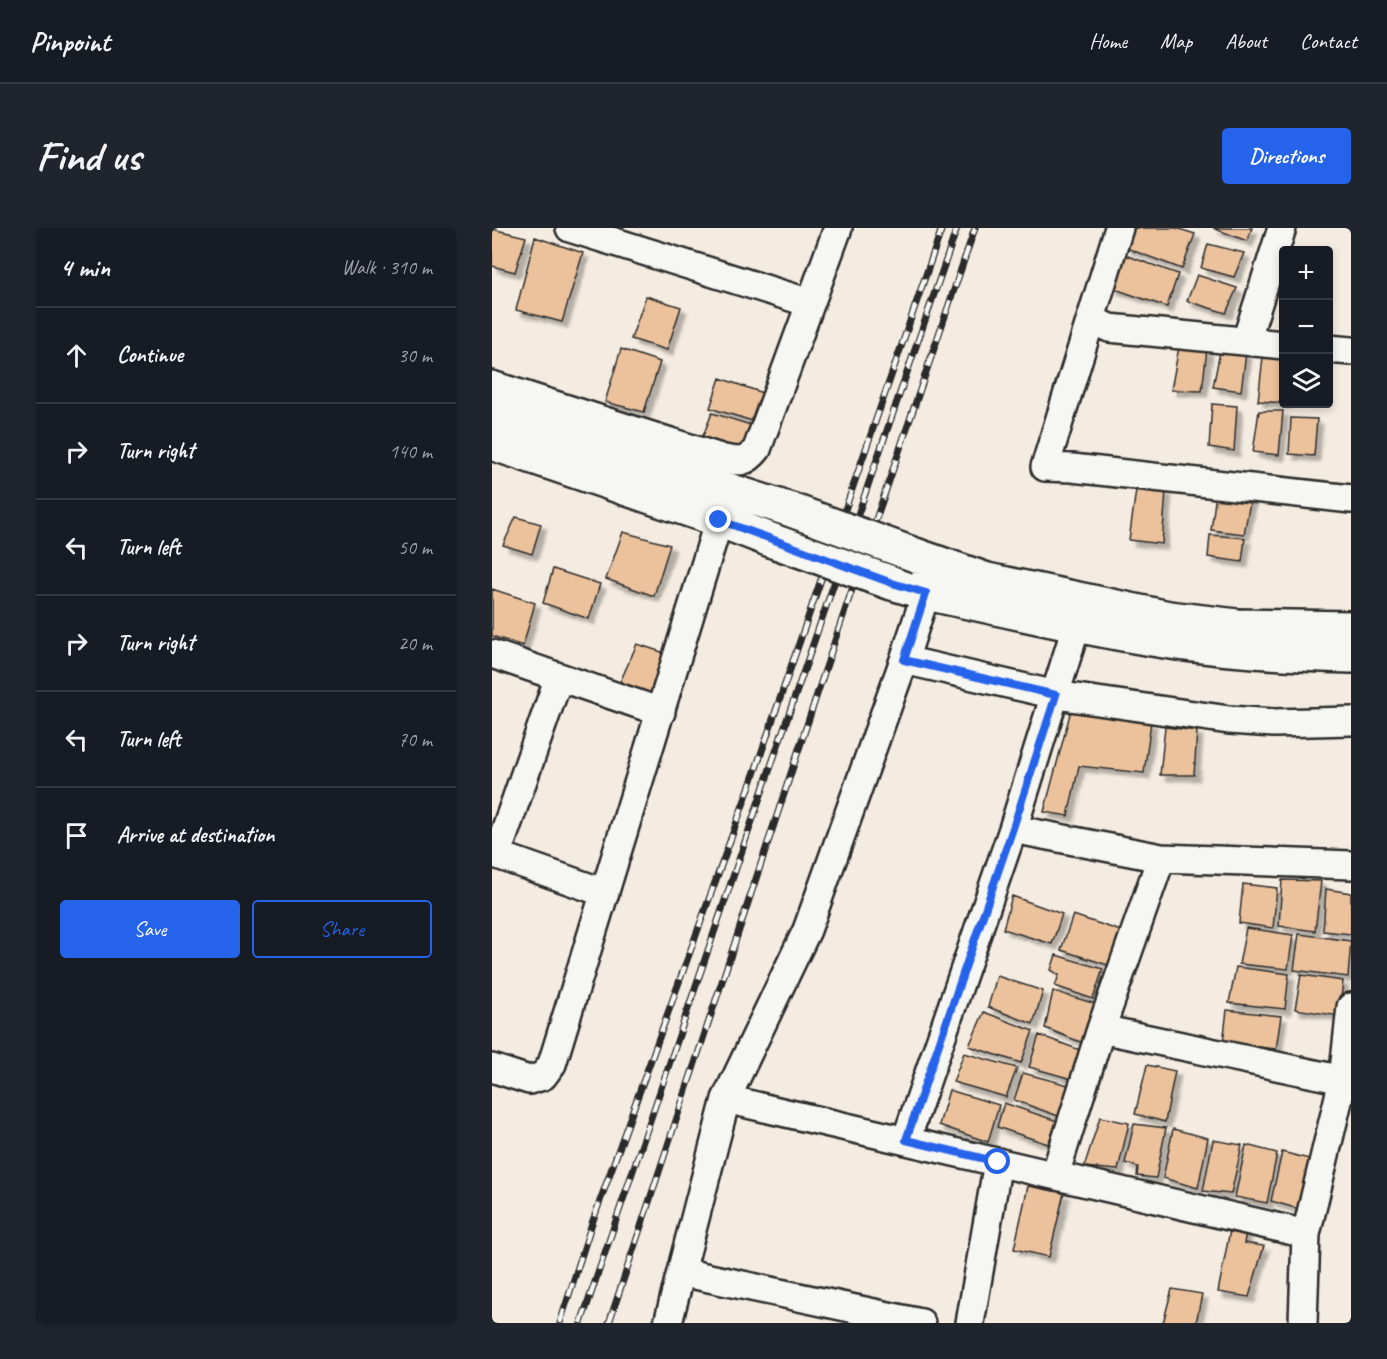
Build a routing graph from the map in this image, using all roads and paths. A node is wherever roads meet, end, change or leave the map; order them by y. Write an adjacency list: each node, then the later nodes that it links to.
1 (570, 228): 5 (street)
2 (838, 228): 5 (street)
3 (1119, 228): 6 (street)
4 (1282, 228): 7 (street)
5 (810, 303): 11 (street)
6 (1091, 319): 7 (street); 14 (street)
7 (1245, 341): 8 (street)
8 (1279, 344)
9 (1333, 349): 10 (street)
10 (1351, 351)
11 (492, 385)
12 (492, 415): 18 (main road, bridge)
13 (492, 443): 15 (main road)
14 (1351, 499)
15 (719, 520): 16 (main road, bridge); 24 (street)
16 (926, 593): 17 (main road); 21 (street)
17 (1077, 624): 20 (main road); 23 (street)
18 (1351, 628)
19 (492, 654): 22 (street)
20 (1351, 656)
21 (904, 660): 23 (street); 35 (street)
22 (559, 677): 24 (street); 27 (street)
23 (1056, 695): 25 (street); 26 (street)
24 (661, 712): 30 (street)
25 (1351, 721)
26 (1013, 828): 28 (street); 36 (street)
27 (495, 853): 30 (street)
28 (1161, 858): 29 (street); 32 (street)
29 (1351, 865)
30 (605, 893): 33 (street)
31 (1351, 1007): 34 (street)
32 (1101, 1029): 34 (street); 38 (street)
33 (492, 1068)
34 (1343, 1080): 39 (street)
35 (726, 1099): 36 (street); 40 (street)
36 (906, 1140): 37 (street)
37 (998, 1162): 38 (street); 43 (street)
38 (1055, 1175): 39 (street)
39 (1306, 1234): 44 (street)
40 (681, 1272): 41 (street); 42 (street)
41 (668, 1323)
42 (921, 1323)
43 (970, 1323)
44 (1303, 1323)

